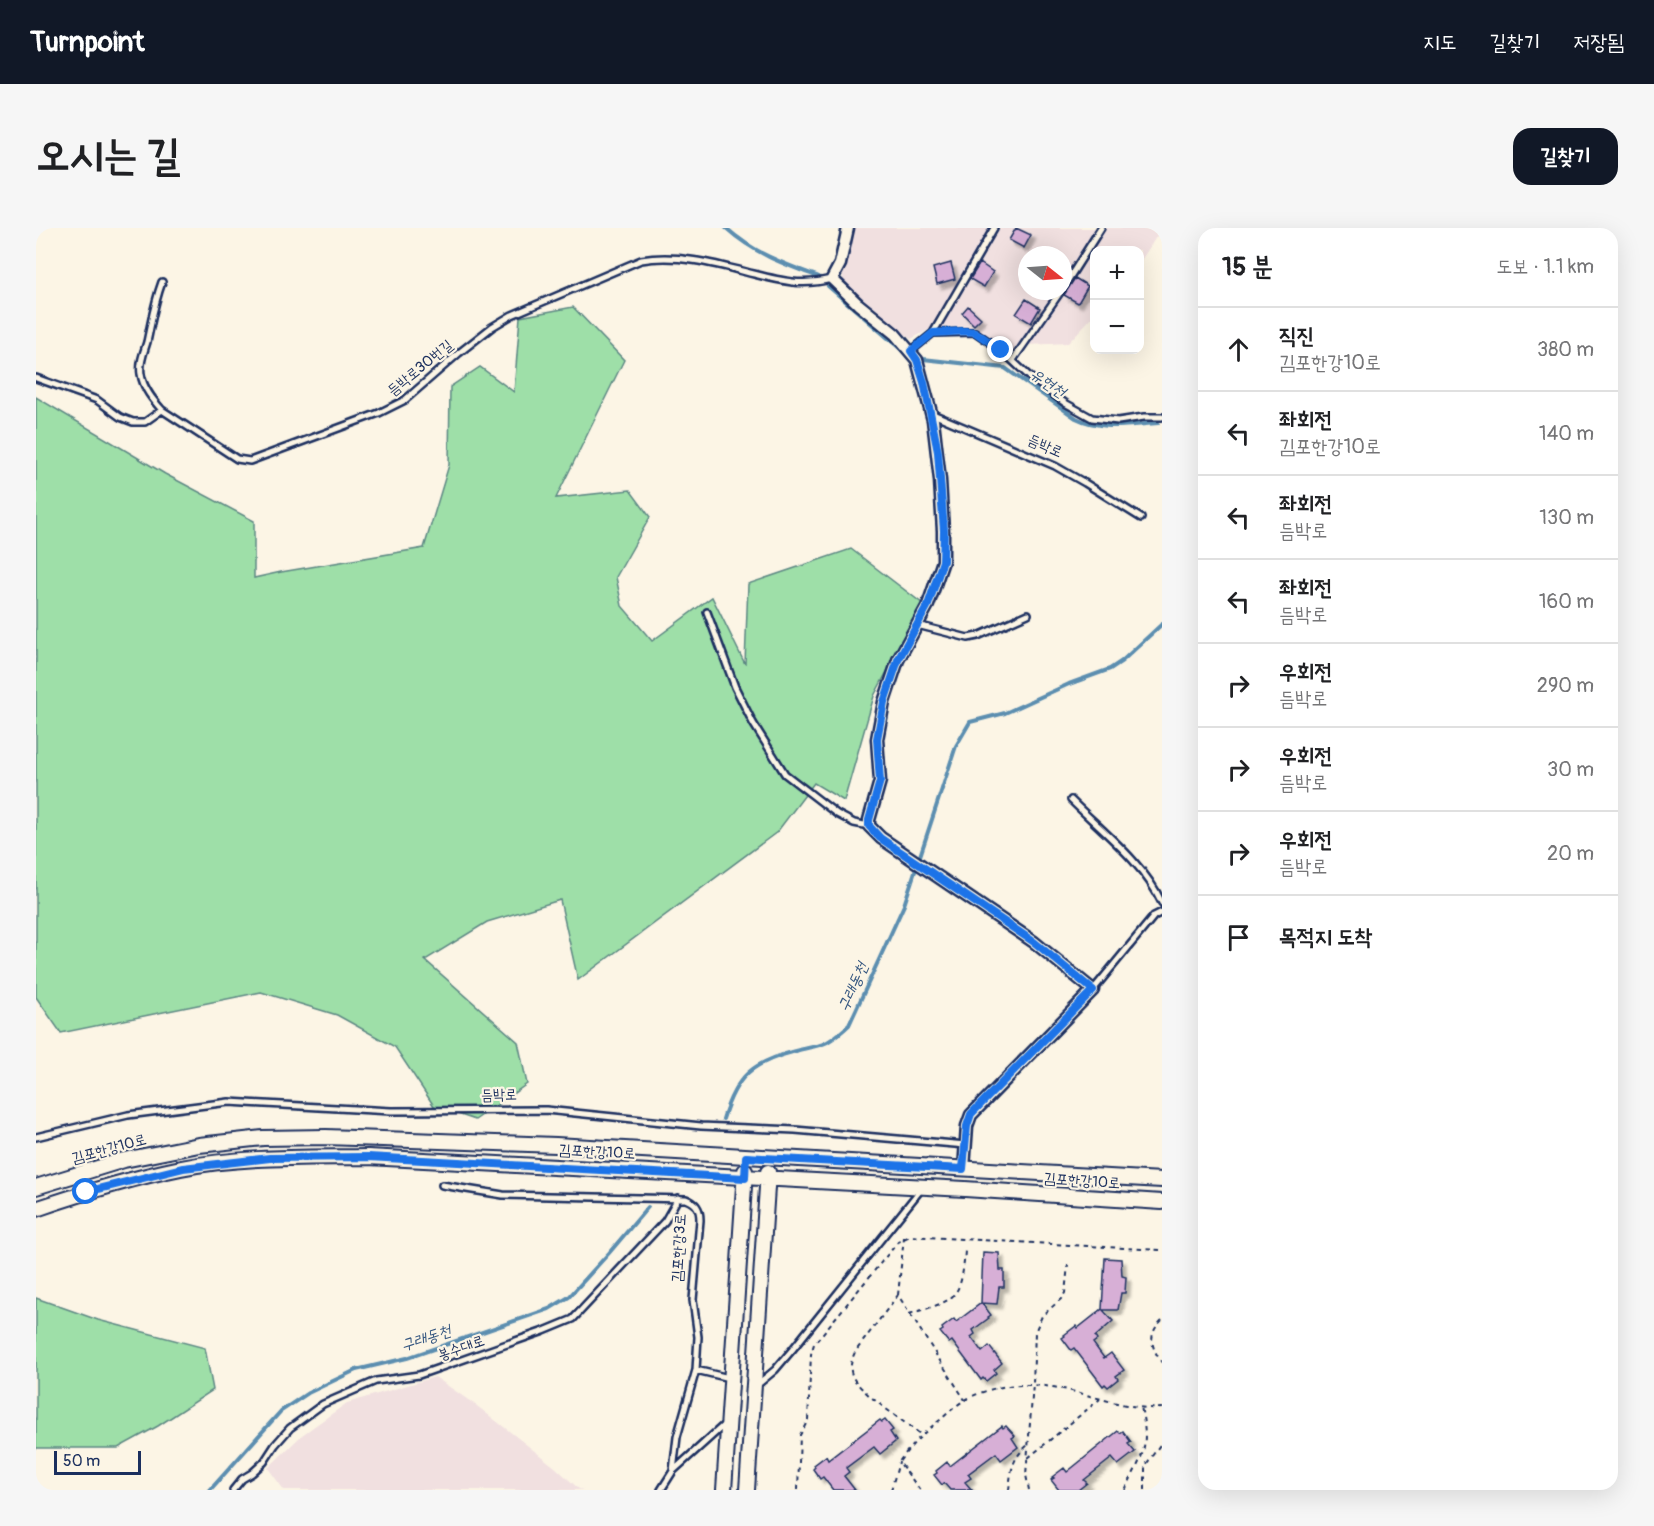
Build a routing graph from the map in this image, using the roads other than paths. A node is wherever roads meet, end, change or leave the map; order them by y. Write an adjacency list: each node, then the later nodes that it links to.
1 (848, 228): 5 (street)
2 (994, 228): 8 (lane)
3 (1101, 228): 4 (lane)
4 (1072, 273)
5 (832, 279): 9 (street); 12 (lane, 듬박로30번길)
6 (162, 282): 12 (lane)
7 (1054, 300): 10 (lane)
8 (933, 333): 9 (lane); 10 (lane)
9 (911, 351): 13 (street)
10 (1013, 360): 14 (lane)
11 (36, 378): 12 (lane)
12 (162, 410)
13 (931, 414): 15 (lane, 듬박로); 18 (street)
14 (1162, 417)
15 (1141, 518)
16 (707, 612): 20 (lane)
17 (1028, 614): 18 (lane)
18 (917, 625): 20 (street)
19 (1071, 800): 21 (lane)
20 (869, 826): 23 (street)
21 (1162, 903)
22 (1162, 912): 23 (lane)
23 (1093, 990): 25 (street)
24 (36, 1137): 25 (lane, 듬박로)
25 (966, 1145): 28 (street)
26 (746, 1157): 27 (street, 김포한강10로); 29 (street); 33 (street, 김포한강10로)
27 (768, 1158): 28 (street, 김포한강10로); 30 (street)
28 (963, 1169): 31 (street, 김포한강10로)
29 (745, 1178): 30 (street, 김포한강10로); 37 (street, 김포한강10로); 39 (street)
30 (768, 1179): 34 (street, 김포한강10로); 40 (street)
31 (1162, 1180)
32 (441, 1185): 35 (lane, 김포한강3로)
33 (36, 1187)
34 (923, 1187): 36 (street, 김포한강10로); 40 (lane)
35 (678, 1198): 38 (lane, 김포한강3로); 43 (lane, 봉수대로)
36 (1162, 1202)
37 (36, 1209)
38 (696, 1370): 39 (lane); 42 (lane)
39 (731, 1378): 41 (street)
40 (753, 1388): 46 (street)
41 (728, 1421): 42 (lane); 45 (street)
42 (673, 1471): 44 (lane)
43 (233, 1490)
44 (661, 1490)
45 (724, 1490)
46 (747, 1490)

